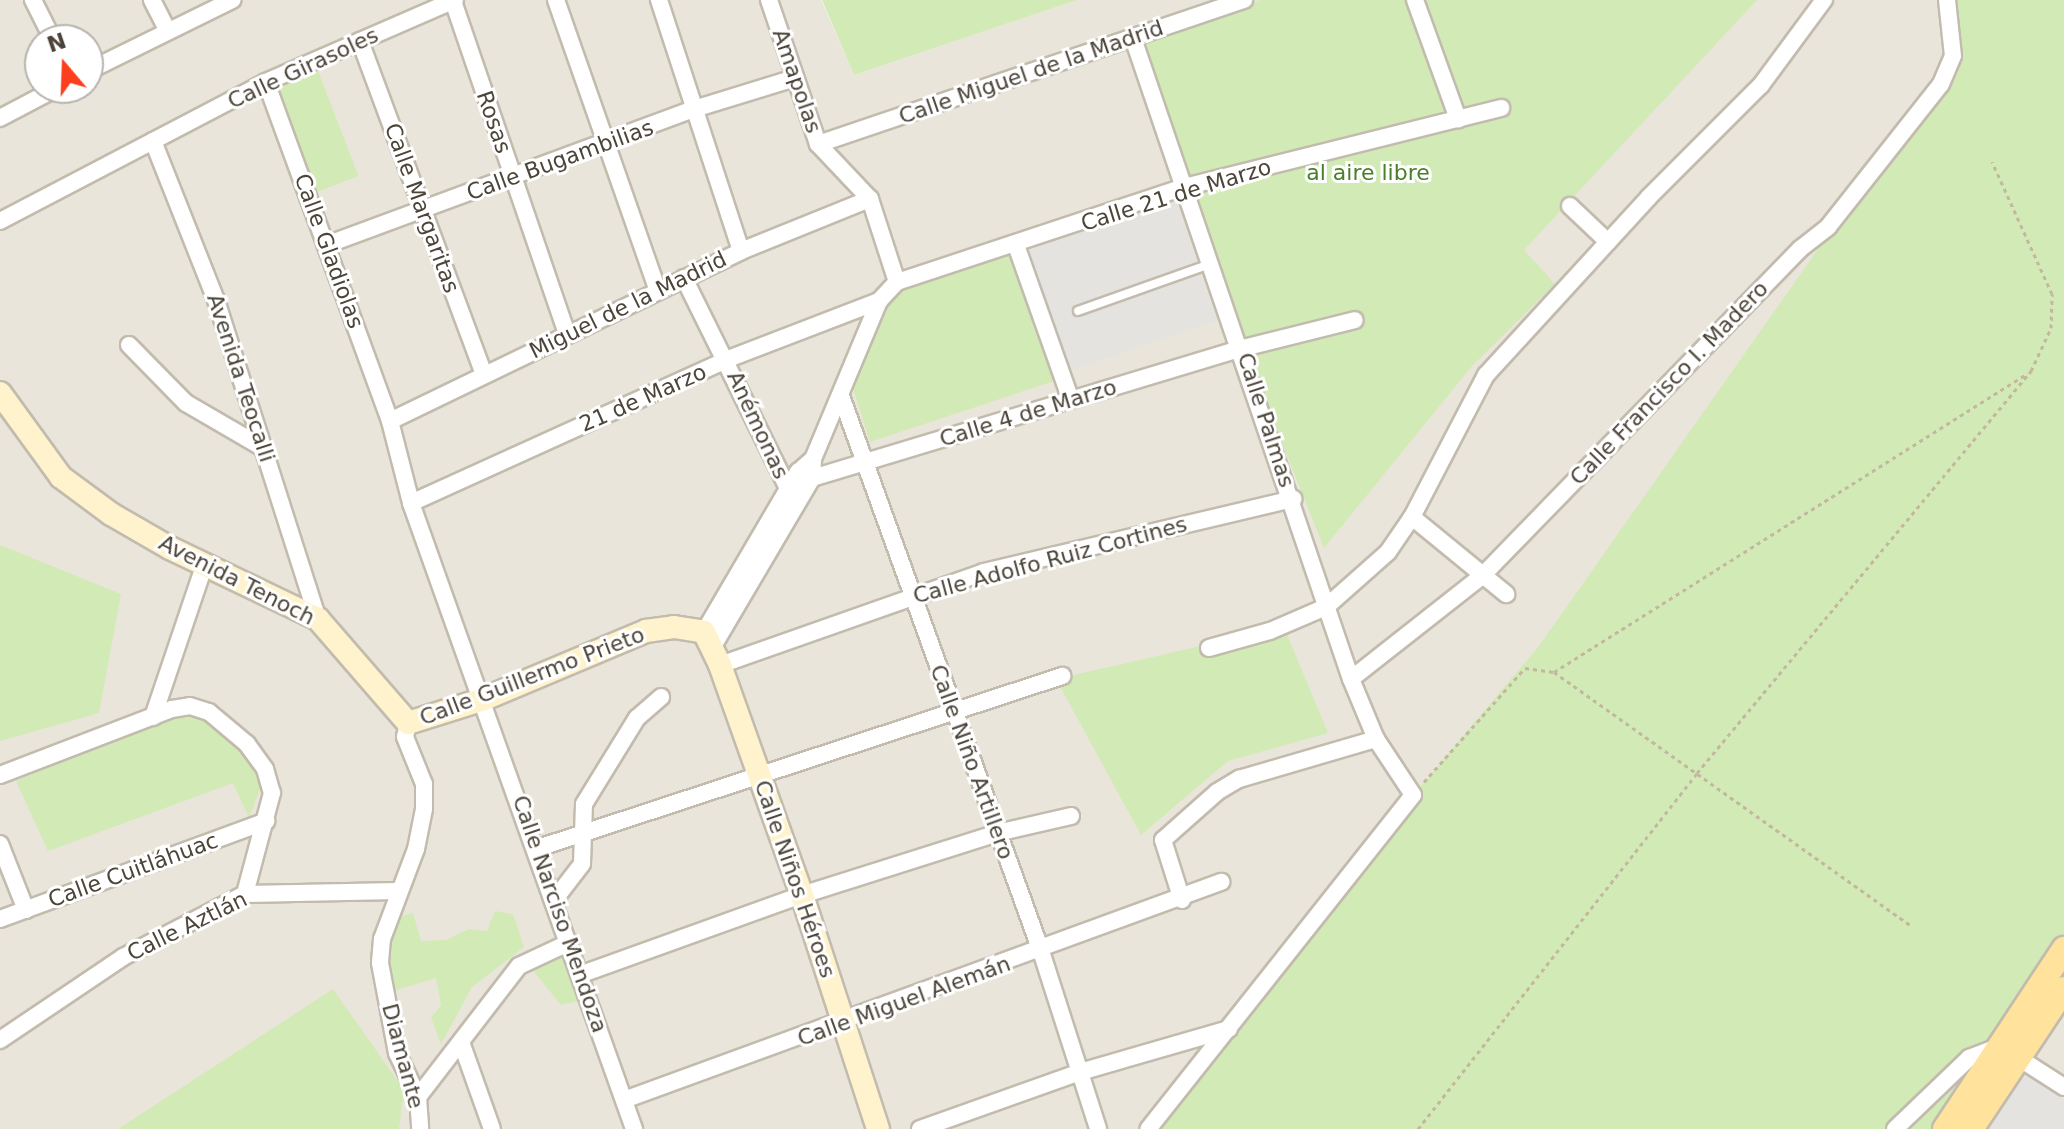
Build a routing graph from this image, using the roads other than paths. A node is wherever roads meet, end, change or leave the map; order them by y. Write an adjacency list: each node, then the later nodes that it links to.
1 (33, 0): 12 (street)
2 (152, 0): 13 (street)
3 (232, 0): 13 (street)
4 (454, 0): 15 (street, Calle Girasoles); 27 (street, Rosas)
5 (556, 0): 26 (street)
6 (659, 0): 21 (street)
7 (769, 0): 17 (street, Amapolas)
8 (1244, 0): 14 (street, Calle Miguel de la Madrid)
9 (1415, 0): 23 (street)
10 (1824, 0): 33 (street)
11 (1947, 0): 62 (street, Calle Francisco I. Madero)
12 (45, 24)
13 (166, 28): 16 (street)
14 (1133, 38): 25 (street, Calle Miguel de la Madrid); 28 (street, Calle Palmas)
15 (360, 41): 18 (street, Calle Girasoles); 31 (street, Calle Margaritas)
16 (104, 62)
17 (795, 78): 21 (street, Calle Bugambilias); 25 (street, Amapolas)
18 (266, 82): 24 (street, Calle Girasoles); 34 (street, Calle Gladiolas)
19 (27, 104): 22 (street)
20 (1501, 108): 23 (street, Calle 21 de Marzo)
21 (694, 109): 26 (street, Calle Bugambilias); 36 (street)
22 (0, 118)
23 (1458, 119): 28 (street, Calle 21 de Marzo)
24 (153, 141): 32 (street, Calle Girasoles); 53 (street, Avenida Teocalli)
25 (818, 144): 29 (street, Amapolas)
26 (608, 145): 27 (street, Calle Bugambilias); 40 (street)
27 (513, 178): 31 (street, Calle Bugambilias); 44 (street, Rosas)
28 (1184, 187): 35 (street, Calle 21 de Marzo); 37 (street, Calle Palmas)
29 (870, 199): 36 (street, Miguel de la Madrid); 39 (street, Amapolas)
30 (1570, 206): 33 (street)
31 (422, 211): 34 (street, Calle Bugambilias); 48 (street, Calle Margaritas)
32 (0, 221)
33 (1608, 242): 60 (street)
34 (326, 245): 52 (street, Calle Gladiolas)
35 (1016, 245): 39 (street, Calle 21 de Marzo); 51 (street)
36 (741, 251): 38 (street, Miguel de la Madrid)
37 (1210, 264): 42 (lane); 46 (street, Calle Palmas)
38 (684, 278): 40 (street, Miguel de la Madrid); 47 (street, Anémonas)
39 (897, 282): 41 (street)
40 (658, 291): 44 (street, Miguel de la Madrid)
41 (879, 301): 47 (street, 21 de Marzo); 50 (street)
42 (1078, 311)
43 (1355, 320): 46 (street, Calle 4 de Marzo)
44 (567, 334): 48 (street, Miguel de la Madrid)
45 (129, 345): 53 (street)
46 (1243, 348): 51 (street, Calle 4 de Marzo); 58 (street, Calle Palmas)
47 (728, 359): 57 (street, Anémonas); 59 (street, 21 de Marzo)
48 (484, 375): 52 (street, Miguel de la Madrid)
49 (0, 393): 61 (street, Avenida Tenoch)
50 (841, 396): 54 (street); 55 (street, Calle Niño Artillero)
51 (1071, 400): 55 (street, Calle 4 de Marzo)
52 (390, 421): 59 (street)
53 (265, 449): 66 (street, Avenida Teocalli)
54 (813, 459): 56 (street); 57 (street)
55 (866, 463): 56 (street, Calle 4 de Marzo); 63 (street, Calle Niño Artillero)
56 (812, 478): 67 (street)
57 (788, 488): 67 (street)
58 (1293, 499): 63 (street, Calle Adolfo Ruiz Cortines); 65 (street, Calle Palmas)
59 (411, 503): 72 (street, Calle Narciso Mendoza)
60 (1412, 517): 62 (street); 65 (street)
61 (204, 566): 66 (street, Avenida Tenoch); 74 (street)
62 (1483, 575): 64 (street); 70 (street, Calle Francisco I. Madero)
63 (912, 594): 67 (street, Calle Adolfo Ruiz Cortines); 73 (street, Calle Niño Artillero)
64 (1506, 594)
65 (1326, 607): 68 (street); 70 (street, Calle Palmas)
66 (318, 619): 75 (street, Avenida Tenoch)
67 (712, 648): 72 (street, Calle Guillermo Prieto); 78 (street, Calle Niños Héroes)
68 (1209, 648)
69 (1062, 676): 73 (street)
70 (1351, 679): 76 (street, Calle Palmas)
71 (661, 697): 81 (street)
72 (484, 699): 75 (street, Calle Guillermo Prieto); 84 (street, Calle Narciso Mendoza)
73 (954, 714): 78 (street); 82 (street, Calle Niño Artillero)
74 (153, 717): 77 (street); 80 (street)
75 (408, 723): 86 (street)
76 (1376, 739): 90 (street); 99 (street, Calle Palmas)
77 (0, 775)
78 (759, 776): 81 (street); 88 (street, Calle Niños Héroes)
79 (1071, 816): 82 (street)
80 (267, 821): 87 (street); 91 (street, Calle Cuitláhuac)
81 (582, 833): 84 (street); 89 (street)
82 (997, 833): 88 (street); 95 (street, Calle Niño Artillero)
83 (0, 844): 91 (street)
84 (538, 848): 89 (street, Calle Narciso Mendoza)
85 (1221, 882): 90 (street, Calle Miguel Alemán)
86 (398, 891): 87 (street, Calle Aztlán); 105 (street, Diamante)
87 (245, 894): 100 (street, Calle Aztlán)
88 (802, 895): 96 (street); 98 (street, Calle Niños Héroes)
89 (555, 899): 93 (street, Calle Narciso Mendoza)
90 (1182, 900): 95 (street, Calle Miguel Alemán)
91 (26, 910): 92 (street, Calle Cuitláhuac)
92 (0, 919)
93 (570, 942): 96 (street, Calle Narciso Mendoza); 101 (street)
94 (2064, 949): 102 (main road)
95 (1041, 951): 98 (street, Calle Miguel Alemán); 103 (street, Calle Niño Artillero)
96 (582, 974): 106 (street, Calle Narciso Mendoza)
97 (2064, 989): 102 (main road)
98 (846, 1023): 106 (street, Calle Miguel Alemán); 110 (street, Calle Niños Héroes)
99 (1229, 1029): 103 (street); 113 (street)
100 (0, 1040)
101 (461, 1042): 105 (street); 108 (street)
102 (2009, 1051): 104 (street); 114 (street); 115 (main road); 116 (main road)
103 (1080, 1072): 111 (street); 112 (street, Calle Niño Artillero)
104 (2064, 1087)
105 (418, 1097): 107 (street, Diamante)
106 (624, 1100): 109 (street, Calle Narciso Mendoza)
107 (420, 1129)
108 (492, 1129)
109 (634, 1129)
110 (878, 1129)
111 (920, 1129)
112 (1098, 1129)
113 (1148, 1129)
114 (1895, 1129)
115 (1945, 1129)
116 (1971, 1129)

